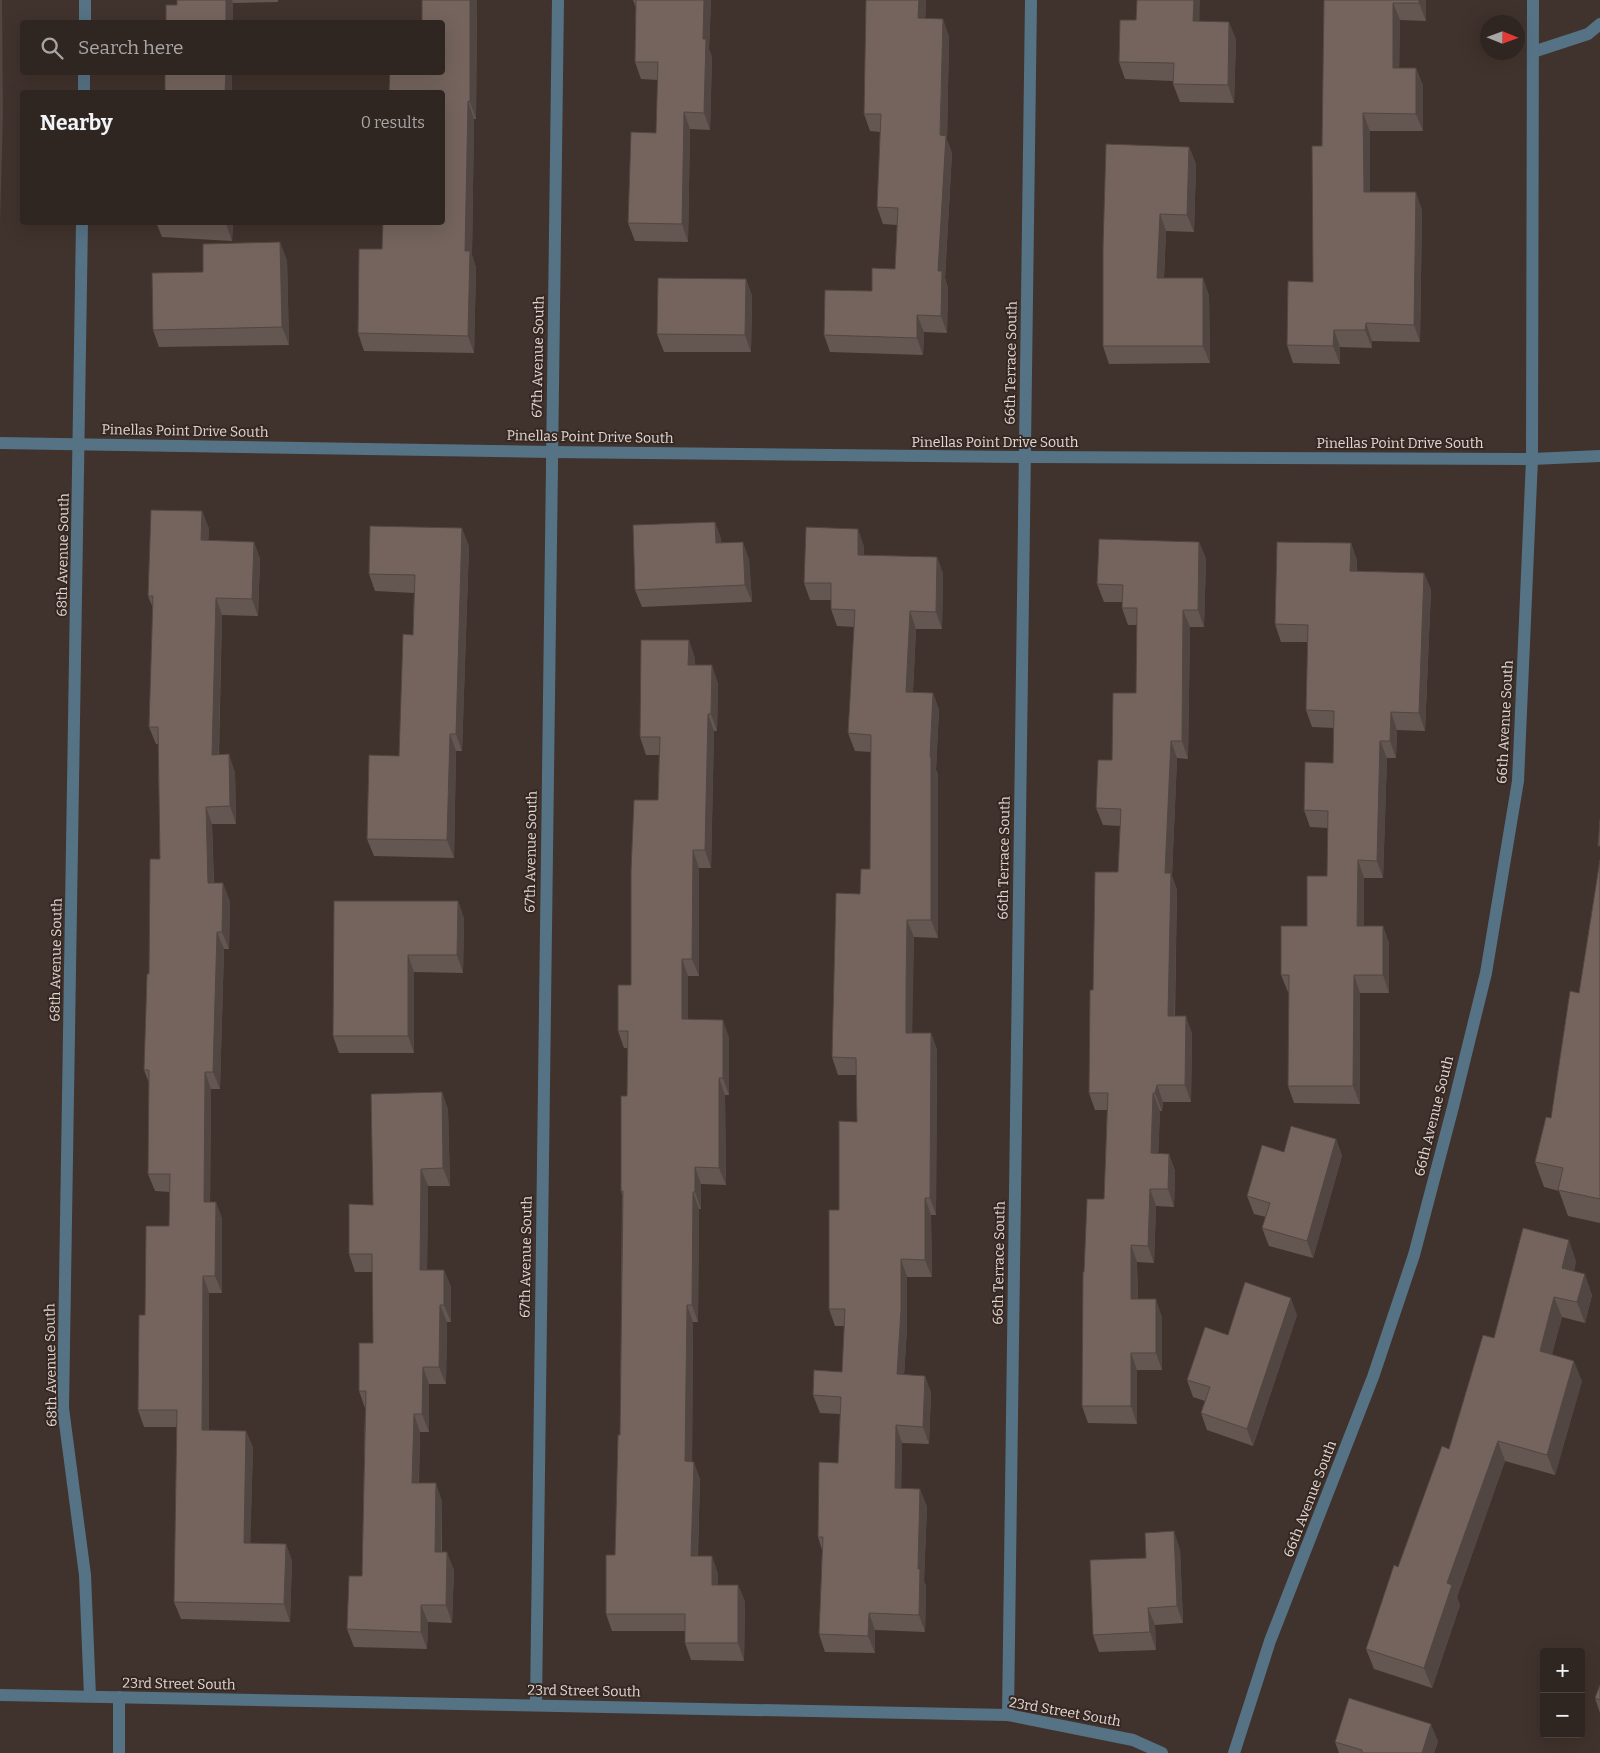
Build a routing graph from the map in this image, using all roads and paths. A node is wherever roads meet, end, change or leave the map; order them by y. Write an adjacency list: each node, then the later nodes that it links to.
1 (85, 0): 5 (street)
2 (558, 0): 13 (street, 67th Avenue South)
3 (1031, 0): 15 (street, 66th Terrace South)
4 (1533, 0): 7 (street)
5 (85, 20)
6 (1600, 24): 7 (street)
7 (1533, 52): 16 (street)
8 (84, 75): 9 (street)
9 (84, 90)
10 (82, 225): 12 (street, 68th Avenue South)
11 (0, 443): 12 (street, Pinellas Point Drive South)
12 (80, 444): 13 (street, Pinellas Point Drive South); 18 (street, 68th Avenue South)
13 (552, 452): 15 (street, Pinellas Point Drive South); 20 (street, 67th Avenue South)
14 (1600, 456): 16 (street, Pinellas Point Drive South)
15 (1024, 457): 16 (street, Pinellas Point Drive South); 21 (street, 66th Terrace South)
16 (1532, 459): 24 (street, 66th Avenue South)
17 (0, 1695): 18 (street, 23rd Street South)
18 (90, 1696): 19 (street, 23rd Street South)
19 (119, 1698): 20 (street, 23rd Street South); 22 (street)
20 (536, 1705): 21 (street, 23rd Street South)
21 (1008, 1716): 23 (street, 23rd Street South)
22 (119, 1753)
23 (1162, 1753)
24 (1234, 1753)

